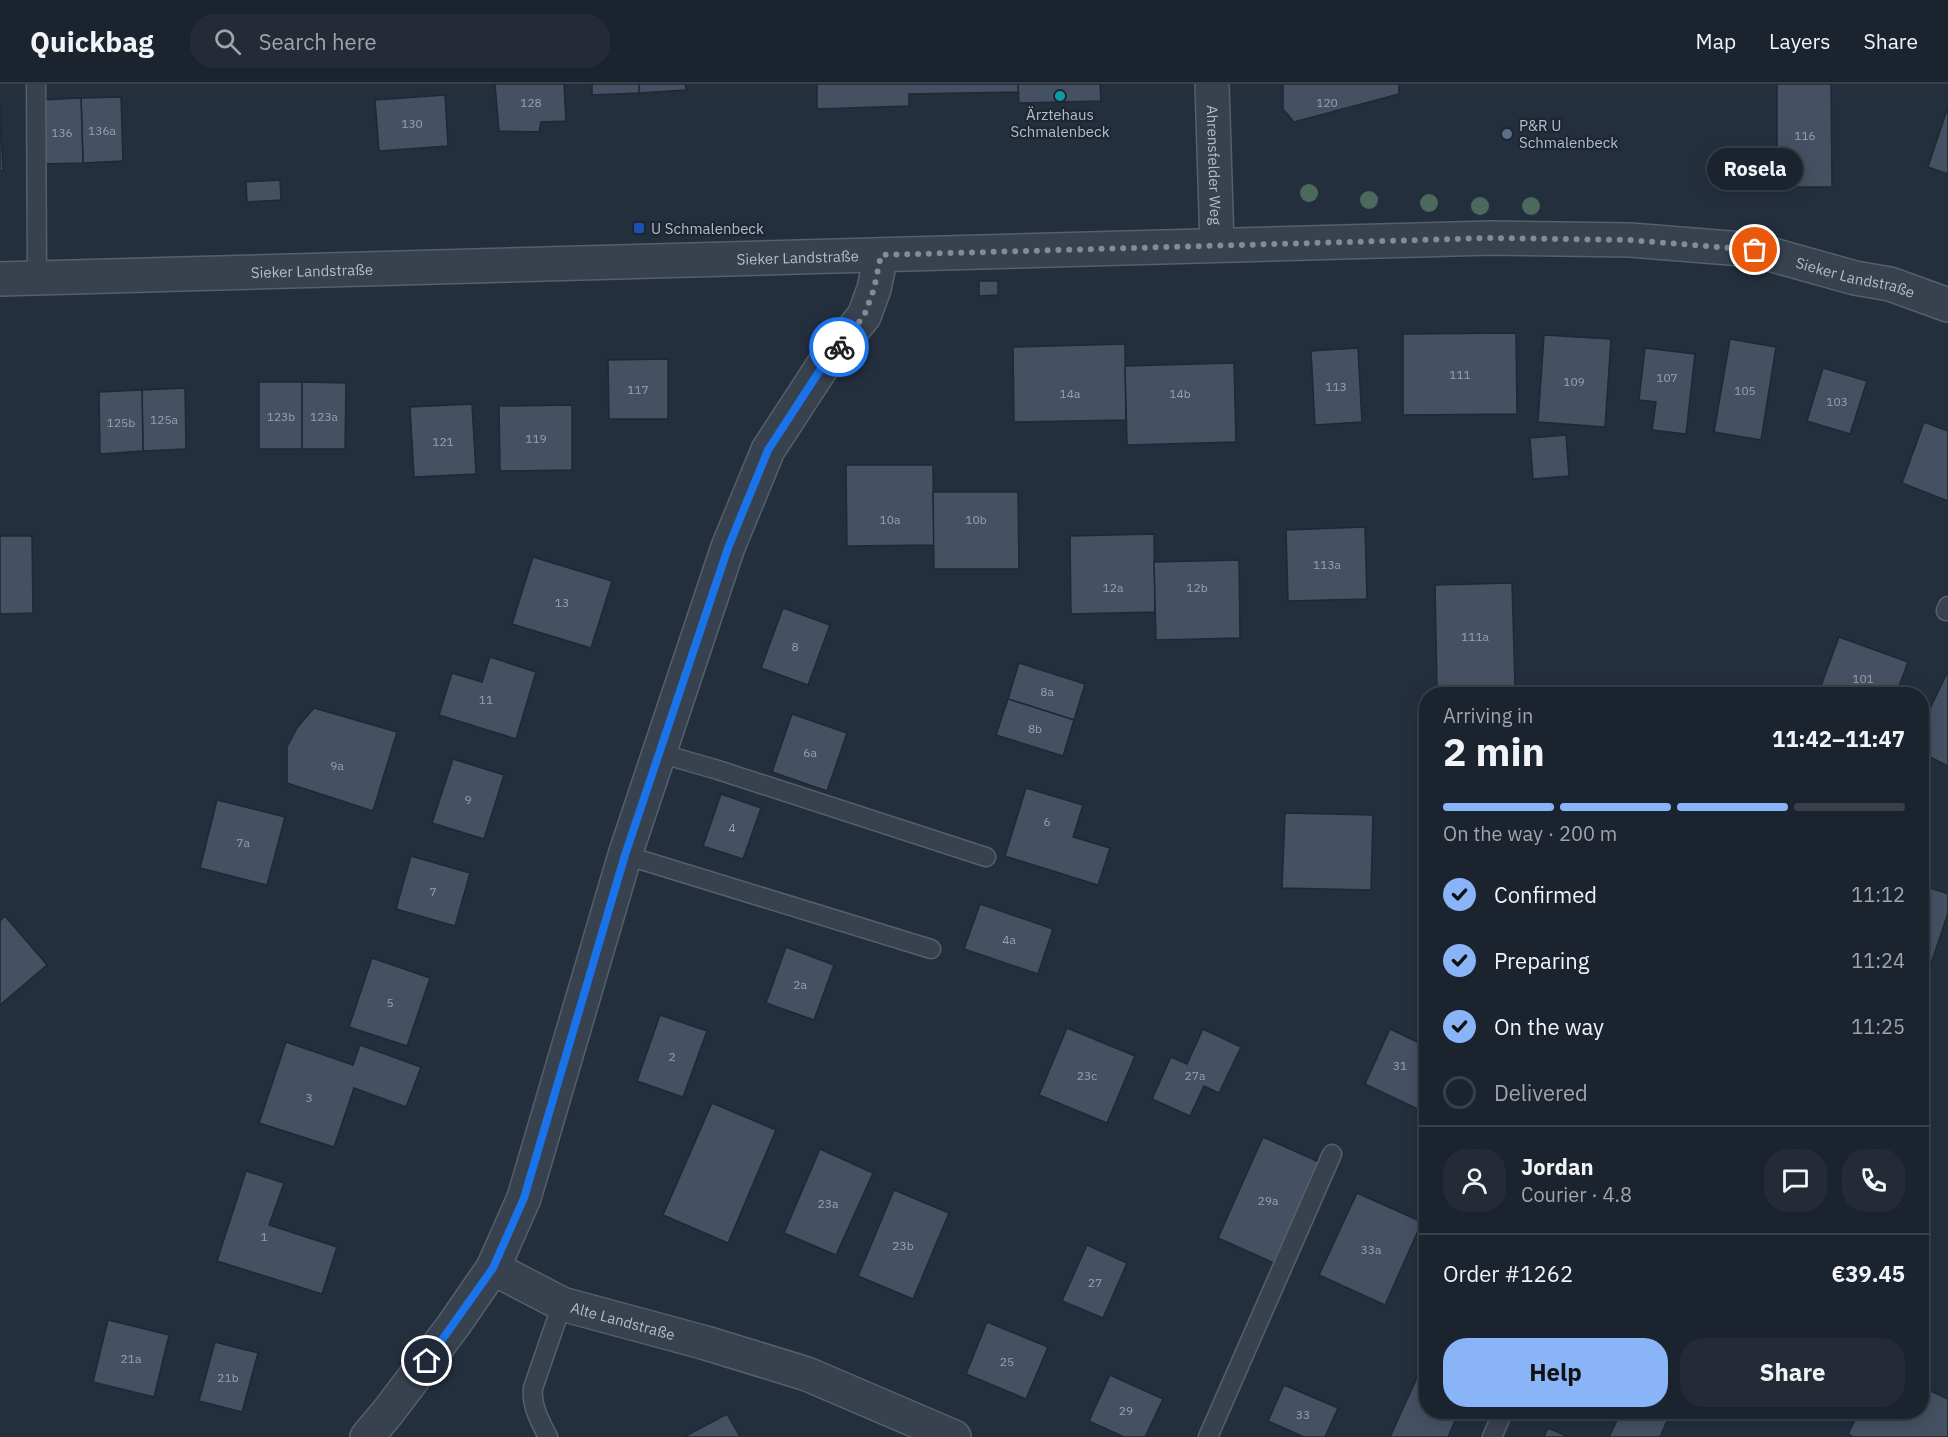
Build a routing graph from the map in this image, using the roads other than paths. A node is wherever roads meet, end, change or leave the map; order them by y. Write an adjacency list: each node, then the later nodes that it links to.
1 (36, 84): 5 (lane)
2 (1212, 84): 3 (street, Ahrensfelder Weg)
3 (1217, 245): 4 (street, Sieker Landstraße); 7 (street, Sieker Landstraße)
4 (881, 255): 5 (street, Sieker Landstraße); 8 (street)
5 (37, 277): 6 (street, Sieker Landstraße)
6 (0, 279)
7 (1948, 305)
8 (659, 753): 9 (street); 10 (lane)
9 (625, 855): 11 (lane); 13 (street)
10 (986, 857)
11 (931, 949)
12 (1332, 1154): 19 (lane)
13 (493, 1268): 14 (street, Alte Landstraße); 16 (street)
14 (562, 1304): 17 (lane); 18 (street, Alte Landstraße)
15 (1500, 1419): 20 (lane)
16 (367, 1437)
17 (548, 1437)
18 (954, 1437)
19 (1208, 1437)
20 (1492, 1437)

